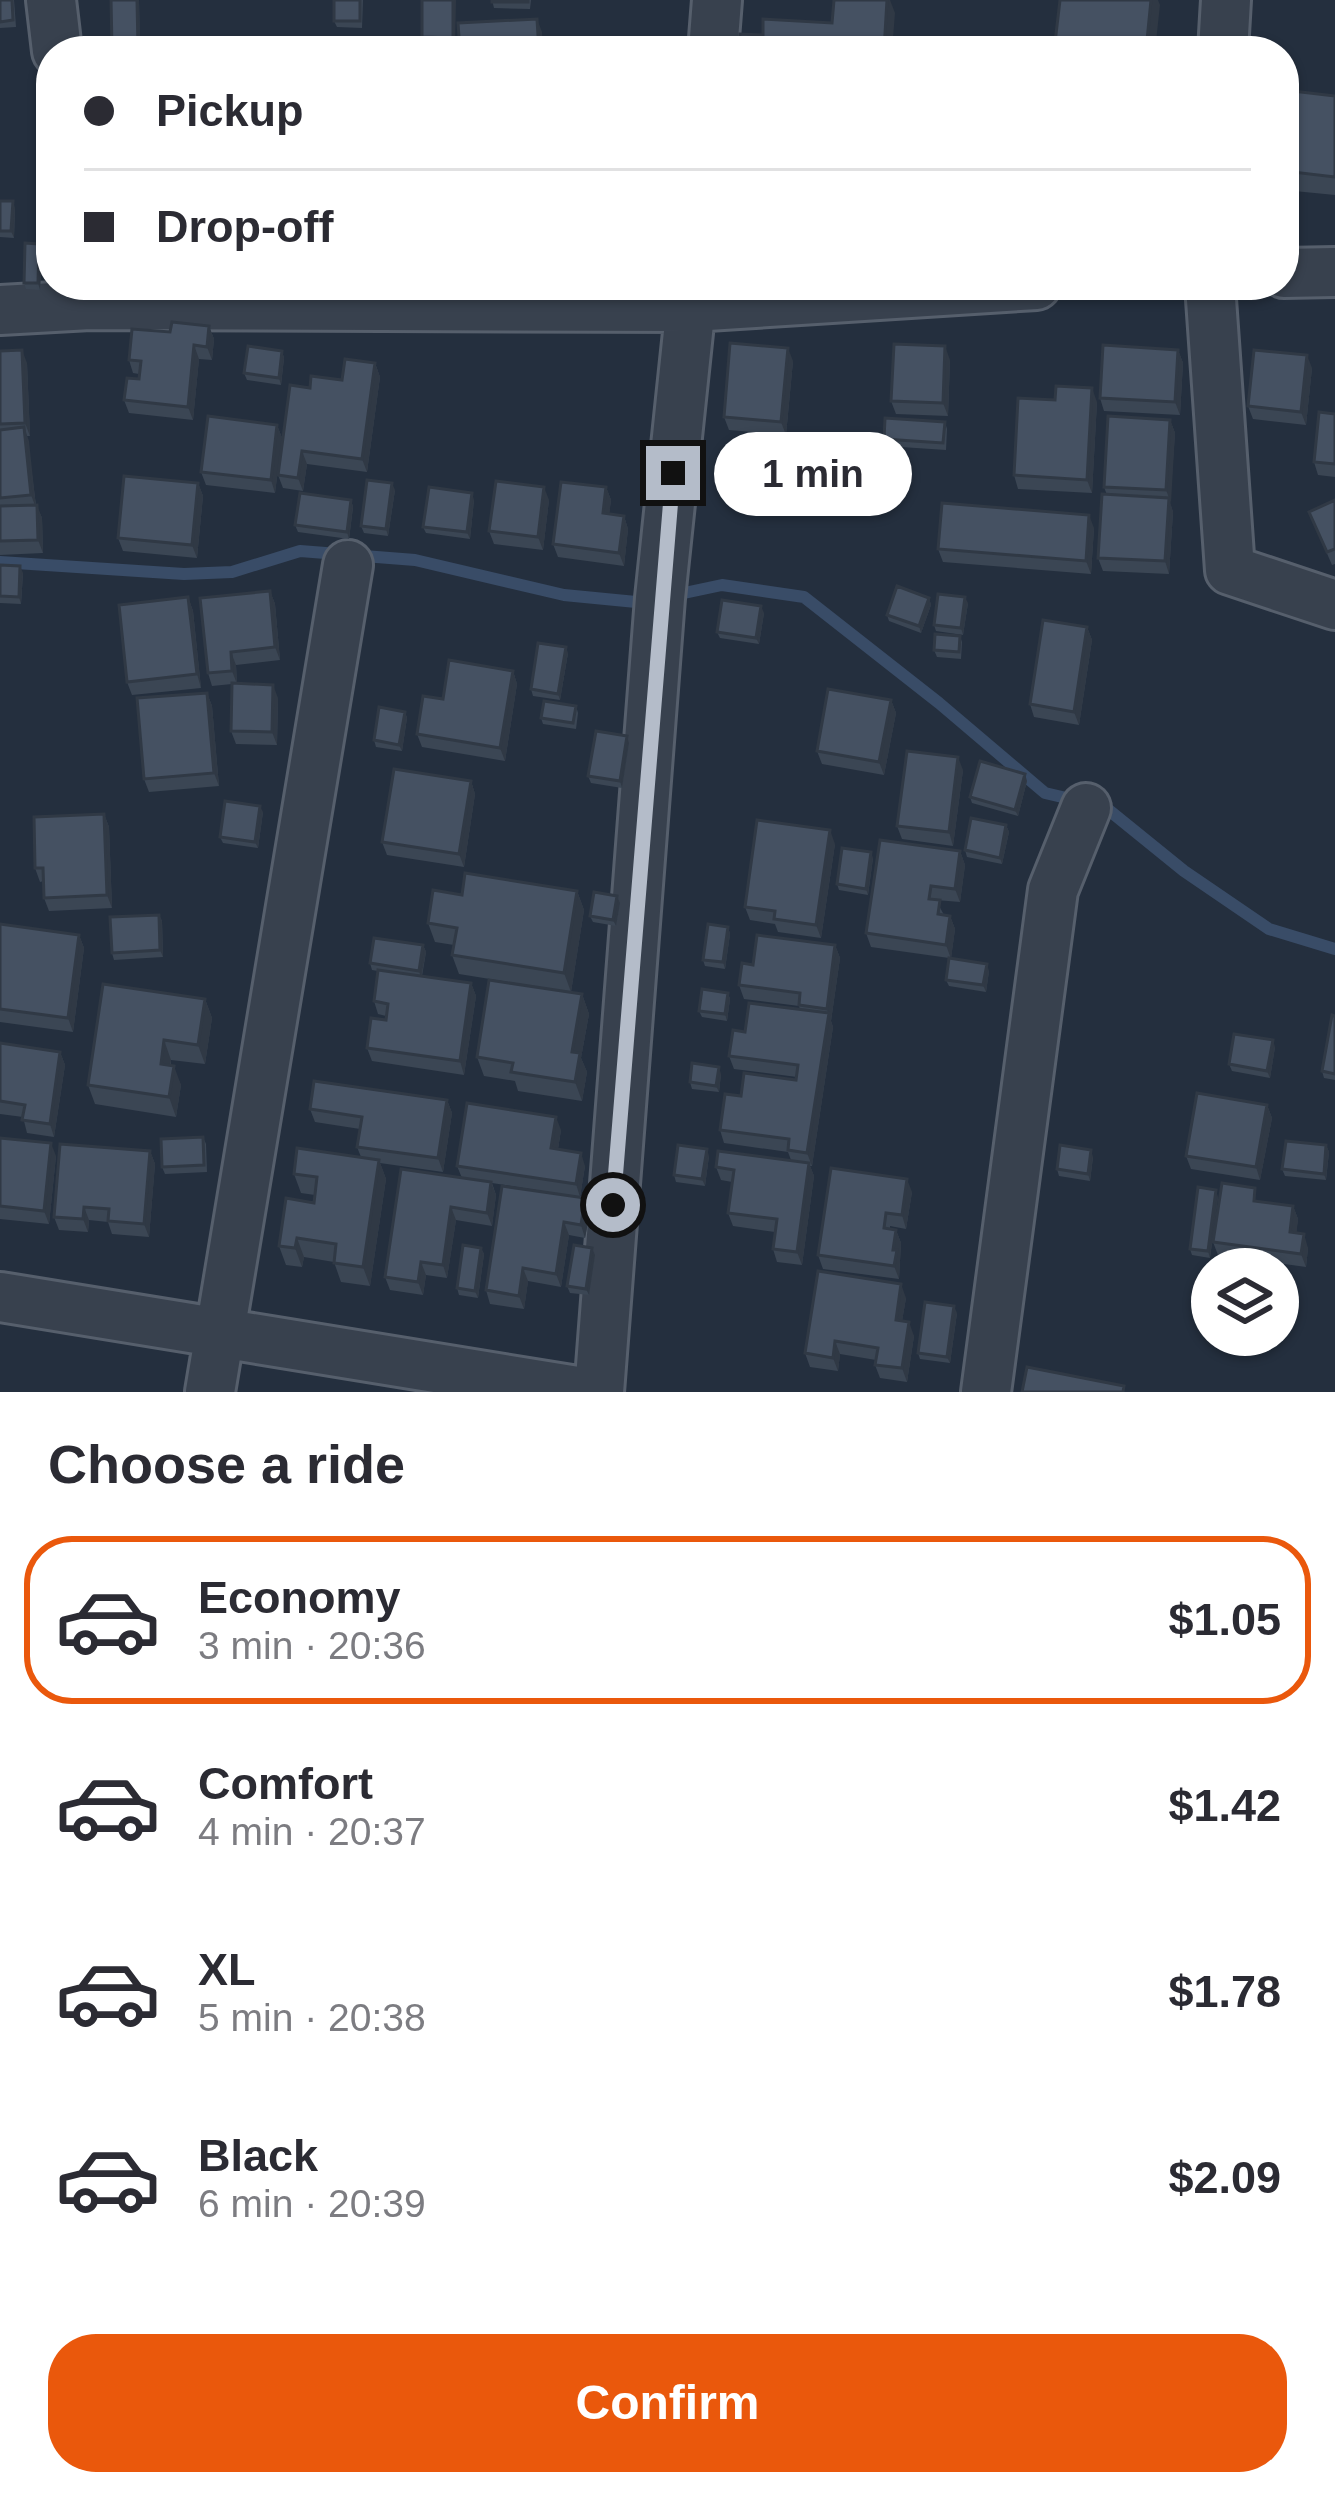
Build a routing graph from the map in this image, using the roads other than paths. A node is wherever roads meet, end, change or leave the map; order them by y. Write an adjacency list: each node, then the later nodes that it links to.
1 (51, 0): 4 (street)
2 (717, 0): 5 (street)
3 (1226, 0): 6 (street)
4 (55, 36)
5 (713, 36)
6 (1223, 36)
7 (1335, 272): 8 (street)
8 (1299, 273)
9 (59, 300): 12 (street)
10 (692, 300): 20 (street)
11 (1211, 300): 14 (street)
12 (0, 310)
13 (348, 565): 17 (street)
14 (1335, 605)
15 (1086, 808): 21 (street)
16 (0, 1297): 17 (street)
17 (220, 1333): 18 (street); 19 (street)
18 (210, 1392)
19 (583, 1392)
20 (599, 1392)
21 (986, 1392)

